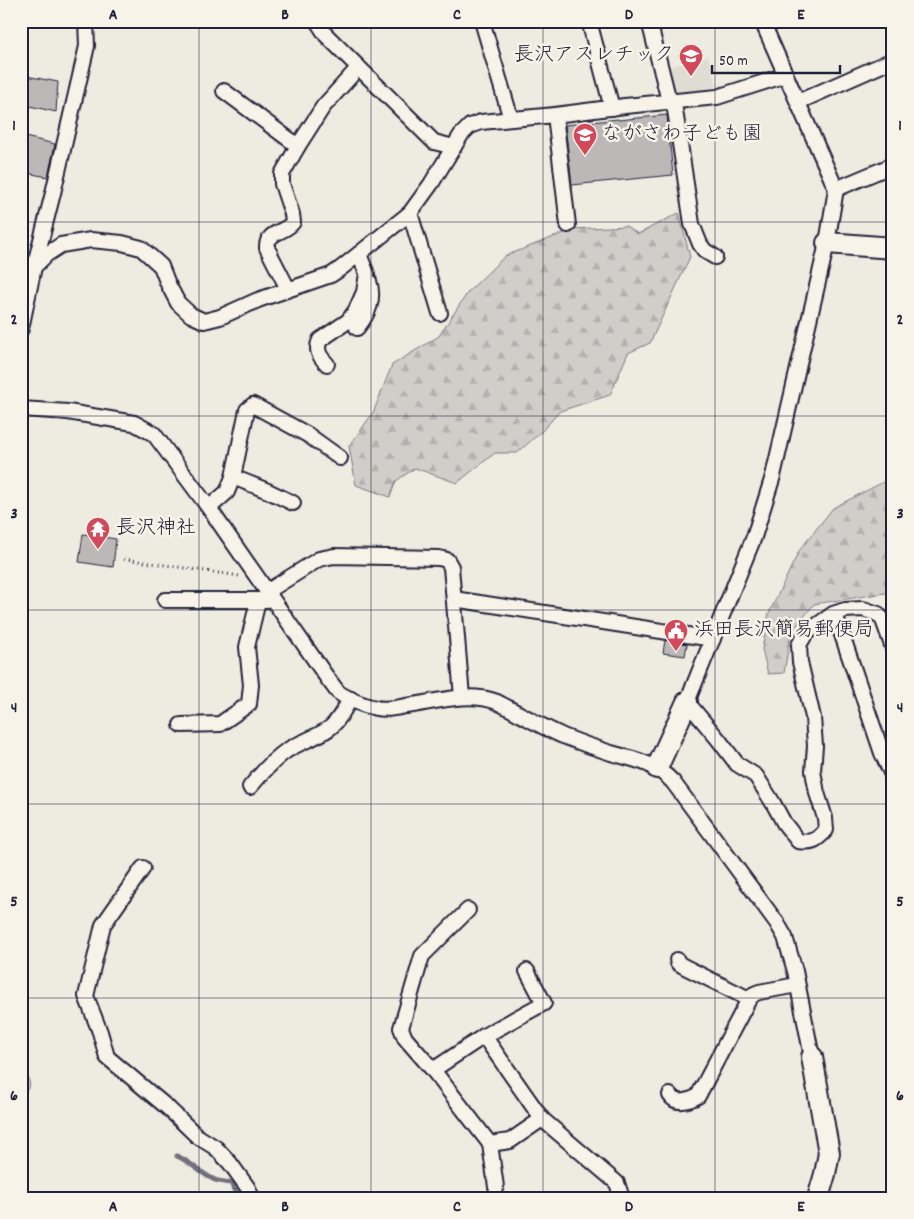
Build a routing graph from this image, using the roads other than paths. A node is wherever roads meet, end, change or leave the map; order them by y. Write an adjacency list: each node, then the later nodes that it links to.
1 (86, 21): 26 (street)
2 (318, 21): 8 (street)
3 (482, 21): 15 (street)
4 (589, 21): 13 (street)
5 (649, 21): 11 (street)
6 (763, 22): 9 (street)
7 (893, 60): 12 (street)
8 (358, 68): 16 (street); 17 (street)
9 (786, 75): 11 (street); 12 (street)
10 (224, 91): 16 (street)
11 (670, 102): 13 (street); 25 (street)
12 (798, 102): 19 (street)
13 (612, 108): 14 (street)
14 (554, 115): 15 (street); 21 (street)
15 (511, 119): 17 (street)
16 (298, 146): 28 (street)
17 (454, 147): 20 (street)
18 (893, 165): 19 (street)
19 (836, 189): 22 (street)
20 (410, 213): 24 (street); 30 (street)
21 (568, 225)
22 (827, 243): 23 (street); 43 (street)
23 (893, 248)
24 (359, 254): 27 (street); 28 (street)
25 (715, 257)
26 (34, 267): 28 (street); 29 (street)
27 (367, 274): 31 (street); 33 (street)
28 (288, 289)
29 (24, 299): 32 (street)
30 (440, 313)
31 (357, 328)
32 (21, 329)
33 (327, 364)
34 (21, 409): 38 (street)
35 (340, 458): 36 (street)
36 (233, 477): 37 (street); 38 (street)
37 (293, 503)
38 (209, 508): 39 (street)
39 (266, 597): 40 (street); 41 (street); 46 (street); 48 (street)
40 (454, 599): 43 (street); 45 (street)
41 (165, 600)
42 (835, 614): 44 (street); 47 (street); 50 (street)
43 (713, 639): 47 (street)
44 (893, 648)
45 (462, 697): 46 (street); 49 (street)
46 (350, 699): 51 (street)
47 (687, 702): 49 (street)
48 (181, 725)
49 (657, 768): 56 (street)
50 (893, 777)
51 (250, 787)
52 (143, 868): 65 (street)
53 (468, 910): 60 (street)
54 (676, 960): 57 (street)
55 (527, 971): 58 (street)
56 (797, 985): 57 (street); 59 (street)
57 (749, 999): 61 (street)
58 (484, 1036): 60 (street); 62 (street)
59 (812, 1056): 67 (street)
60 (433, 1070): 63 (street)
61 (670, 1095)
62 (542, 1119): 63 (street); 66 (street)
63 (490, 1144): 64 (street)
64 (496, 1187)
65 (252, 1198)
66 (622, 1198)
67 (818, 1198)

